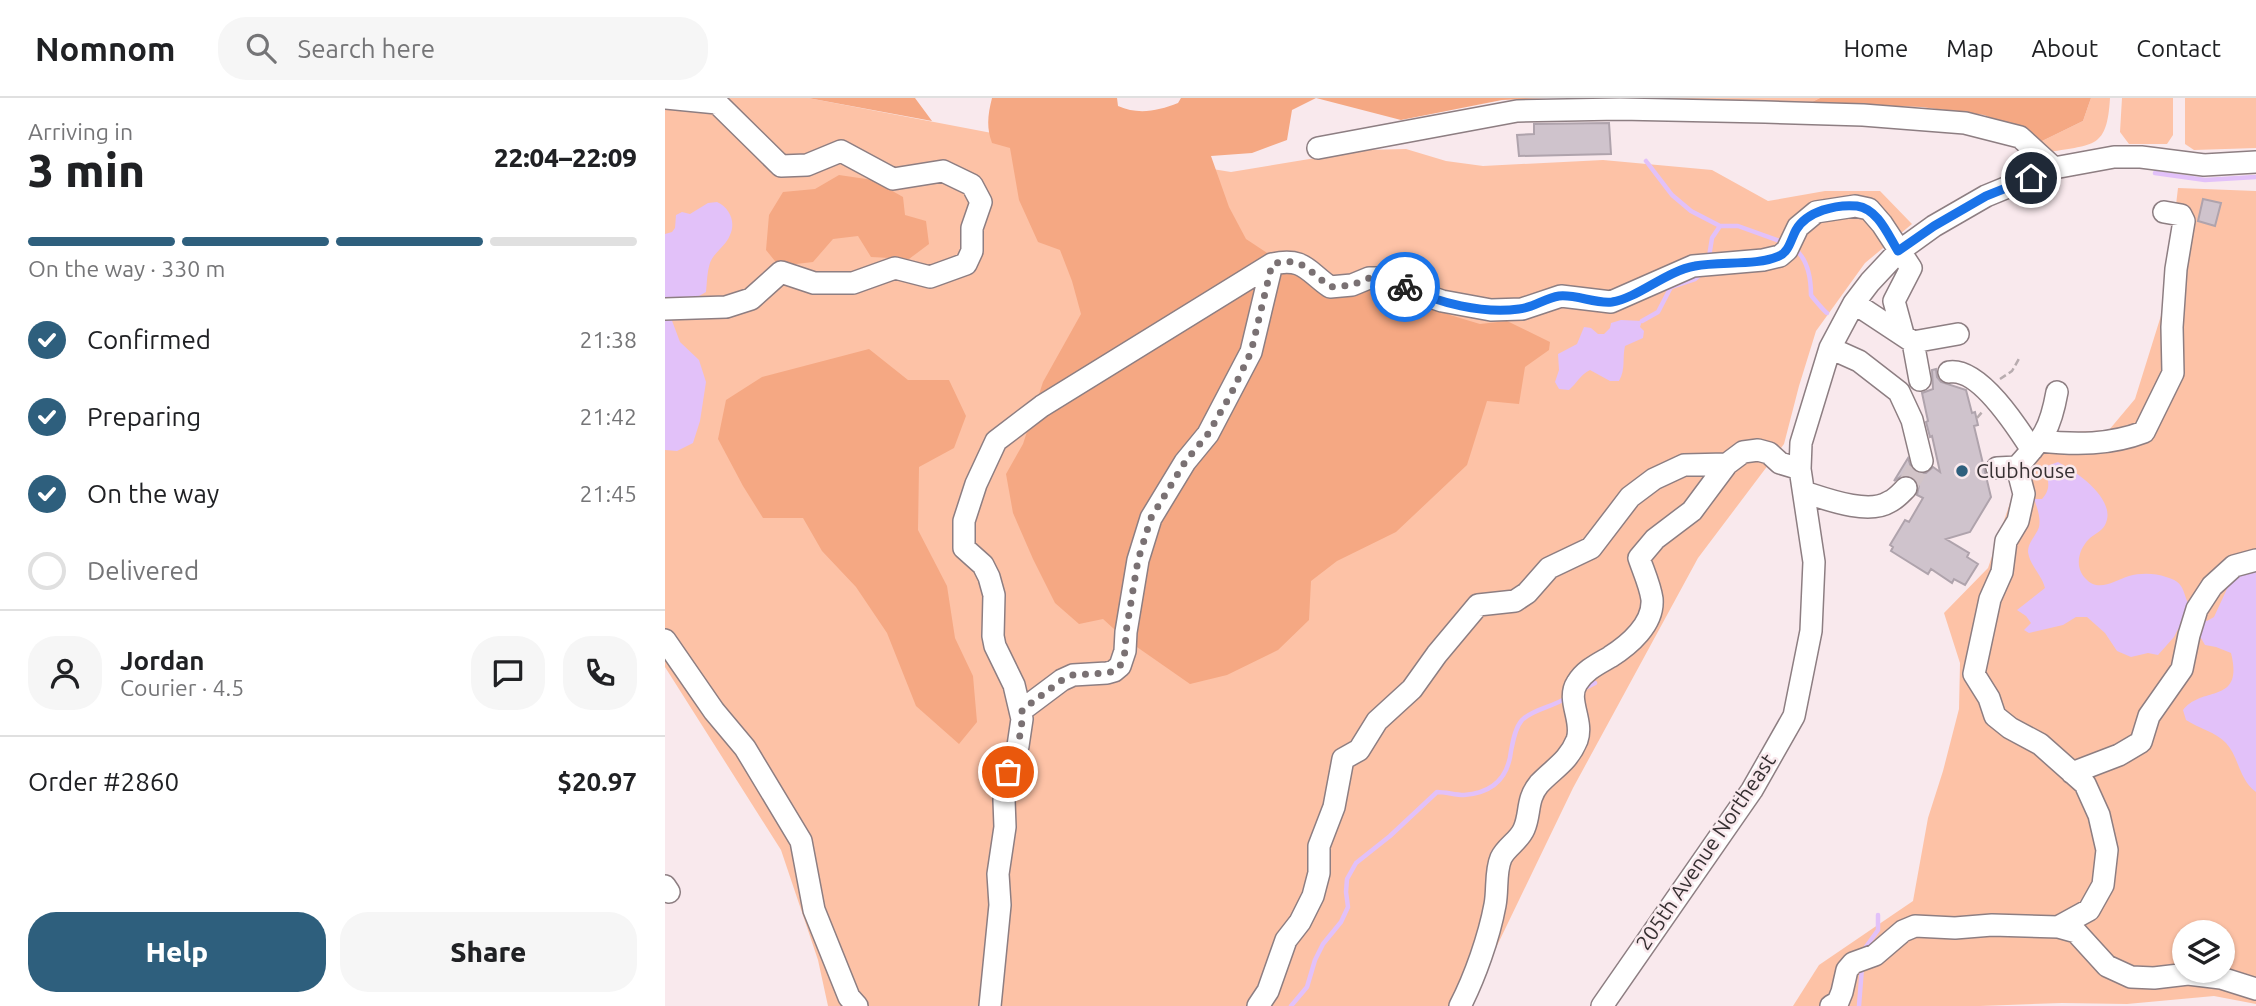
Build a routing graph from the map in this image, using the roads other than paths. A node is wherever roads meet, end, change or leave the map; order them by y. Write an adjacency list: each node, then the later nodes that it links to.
1 (665, 98): 9 (street)
2 (1318, 148): 4 (street)
3 (2256, 162): 4 (street, 205th Avenue Northeast)
4 (2054, 168): 6 (street, 205th Avenue Northeast)
5 (2164, 212): 16 (street)
6 (1898, 251): 7 (street); 8 (street, 205th Avenue Northeast); 11 (street)
7 (1272, 264): 24 (street); 24 (street)
8 (1854, 303): 11 (street); 12 (street, 205th Avenue Northeast)
9 (665, 309)
10 (1958, 334): 11 (street)
11 (1908, 338): 13 (street)
12 (1830, 348): 14 (street); 19 (street, 205th Avenue Northeast)
13 (1933, 377): 14 (street); 16 (street)
14 (1899, 392): 17 (street)
15 (2057, 392): 16 (street)
16 (2036, 446): 25 (street)
17 (1922, 461)
18 (1727, 464): 19 (street); 30 (street); 31 (street)
19 (1800, 469): 21 (street, 205th Avenue Northeast)
20 (1906, 488): 21 (street)
21 (1804, 492): 32 (street, 205th Avenue Northeast)
22 (2256, 561): 25 (street)
23 (665, 640): 28 (street)
24 (1022, 710): 29 (street)
25 (2073, 773): 26 (street)
26 (2058, 927): 27 (street); 33 (street)
27 (2256, 989)
28 (857, 1006)
29 (991, 1006)
30 (1258, 1006)
31 (1460, 1006)
32 (1602, 1006)
33 (1831, 1006)

